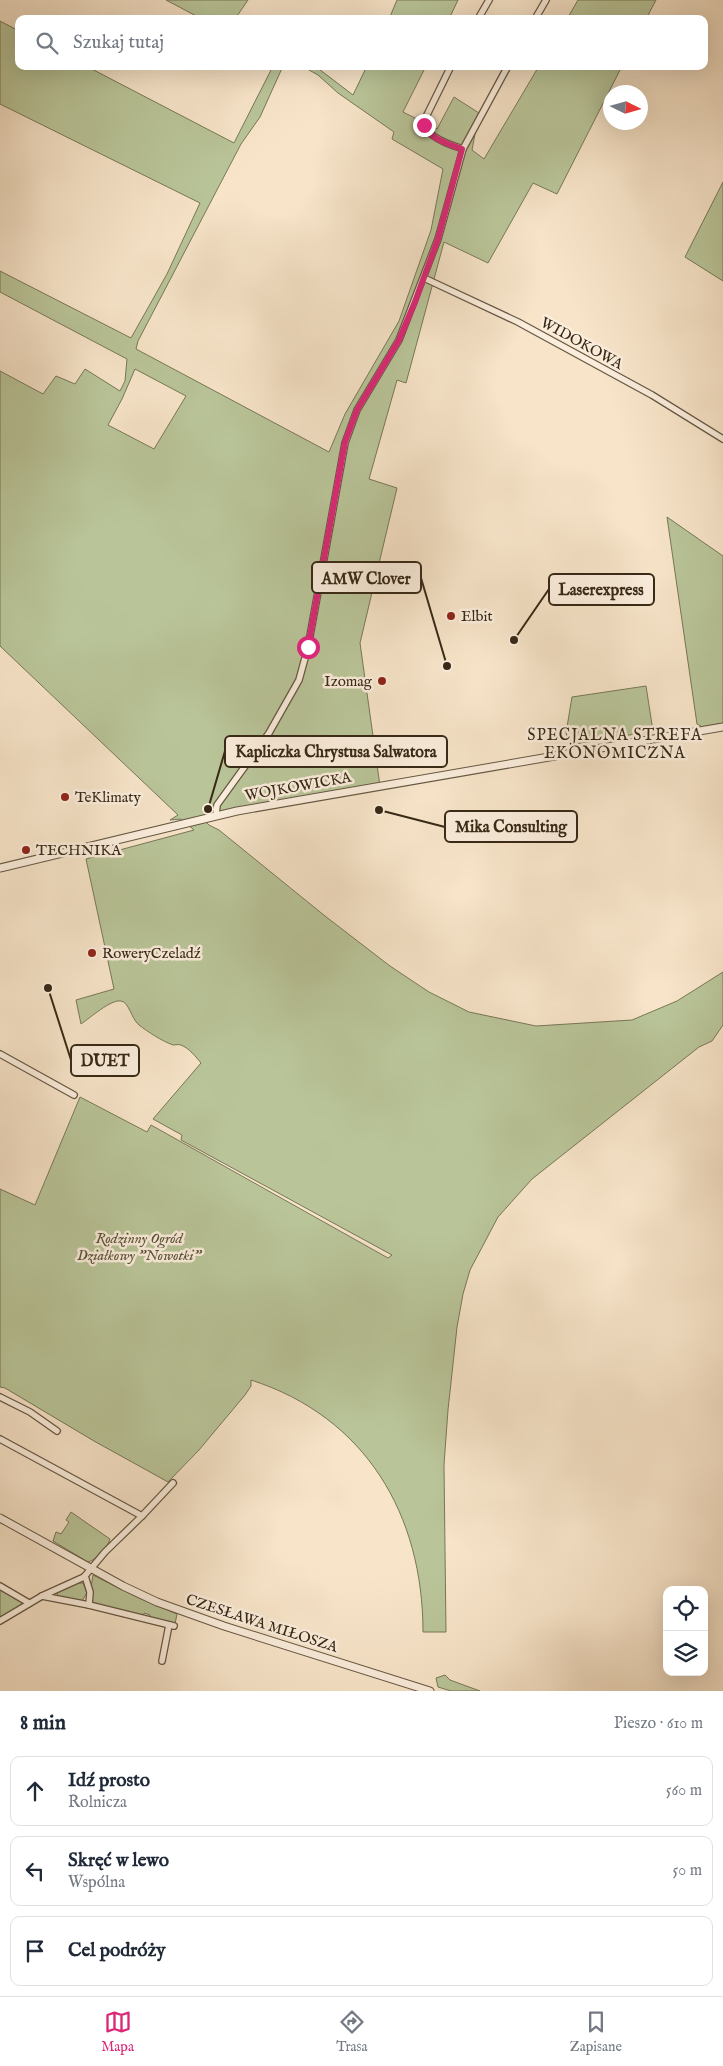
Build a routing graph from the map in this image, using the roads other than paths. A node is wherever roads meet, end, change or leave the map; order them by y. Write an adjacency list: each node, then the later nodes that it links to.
1 (489, 0): 3 (street)
2 (546, 0): 4 (street)
3 (480, 15)
4 (537, 15)
5 (449, 70): 7 (street)
6 (506, 70): 7 (street)
7 (462, 149): 8 (street)
8 (424, 278): 9 (street, WIDOKOWA); 11 (street)
9 (723, 439)
10 (723, 728): 11 (street, WOJKOWICKA)
11 (216, 815): 12 (street, WOJKOWICKA)
12 (0, 868)
13 (0, 1054): 14 (street)
14 (74, 1095)
15 (0, 1397): 16 (street)
16 (57, 1431)
17 (0, 1439): 19 (street)
18 (173, 1484): 19 (street)
19 (142, 1516): 21 (street)
20 (0, 1518): 21 (street, CZESŁAWA MIŁOSZA)
21 (91, 1568): 22 (street); 29 (street, CZESŁAWA MIŁOSZA)
22 (85, 1576): 24 (street); 26 (street)
23 (0, 1586): 25 (street)
24 (42, 1596): 25 (street); 26 (street)
25 (29, 1603): 27 (street)
26 (89, 1605): 28 (street)
27 (0, 1621)
28 (162, 1661)
29 (430, 1691)

